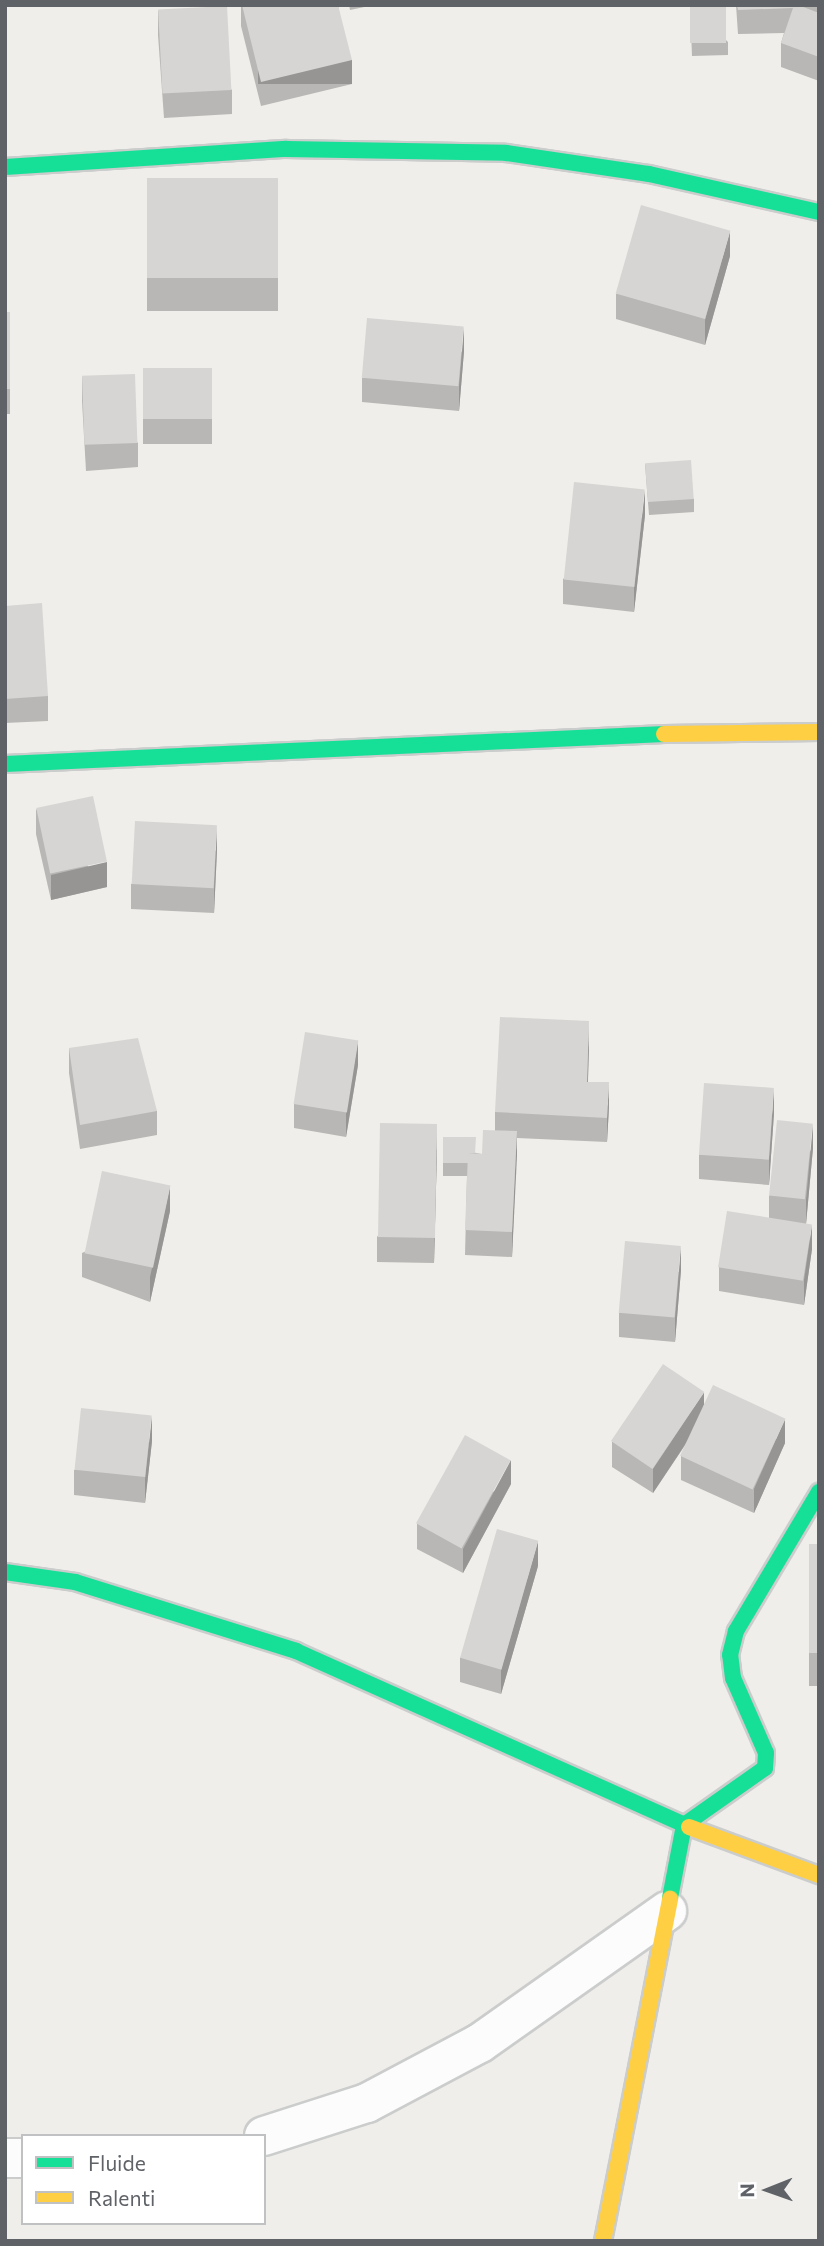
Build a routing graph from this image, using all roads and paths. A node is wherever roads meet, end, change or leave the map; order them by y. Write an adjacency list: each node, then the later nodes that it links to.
1 (5, 167): 2 (street)
2 (819, 212)
3 (819, 732): 4 (street)
4 (5, 764)
5 (819, 1492): 7 (street)
6 (5, 1572): 7 (street)
7 (684, 1825): 8 (street); 9 (street)
8 (819, 1875)
9 (667, 1911): 10 (street); 11 (street)
10 (266, 2135)
11 (603, 2241)

